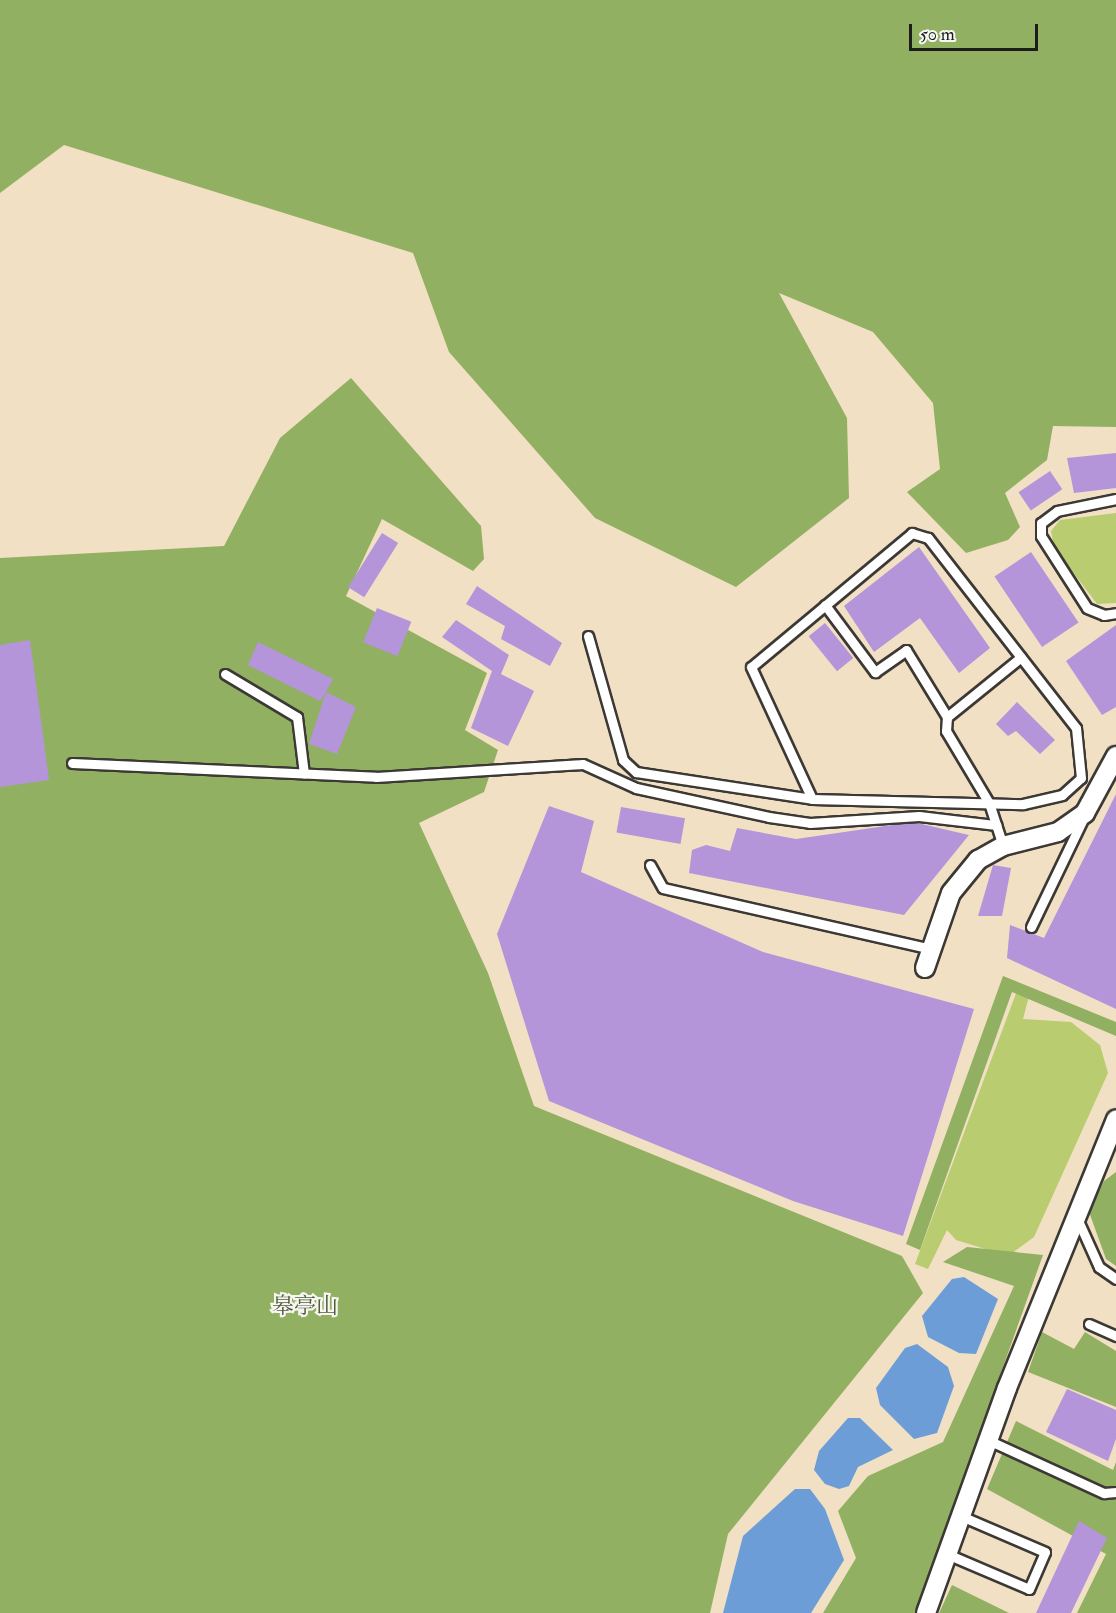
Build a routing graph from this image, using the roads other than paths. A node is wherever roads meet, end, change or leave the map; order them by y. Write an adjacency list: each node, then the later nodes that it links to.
1 (1116, 499): 3 (lane)
2 (825, 605): 5 (lane); 7 (lane); 11 (lane)
3 (1116, 613)
4 (588, 636): 11 (lane)
5 (1021, 657): 7 (lane); 12 (lane)
6 (225, 674): 10 (lane)
7 (947, 717): 12 (lane)
8 (1116, 756): 13 (street)
9 (72, 764): 10 (lane)
10 (304, 774): 14 (lane)
11 (812, 799): 12 (lane)
12 (989, 803): 14 (lane)
13 (1085, 813): 15 (street); 17 (lane)
14 (996, 825): 15 (lane)
15 (1003, 846): 18 (street)
16 (650, 865): 18 (lane)
17 (1031, 927)
18 (932, 949): 19 (street)
19 (925, 968)
20 (1116, 1119): 21 (street)
21 (1074, 1214): 22 (lane); 25 (street)
22 (1116, 1279)
23 (1089, 1324): 24 (lane)
24 (1116, 1336)
25 (988, 1440): 26 (lane); 27 (street)
26 (1116, 1492)
27 (961, 1516): 28 (street); 28 (lane)
28 (947, 1554): 29 (street)
29 (926, 1613)

